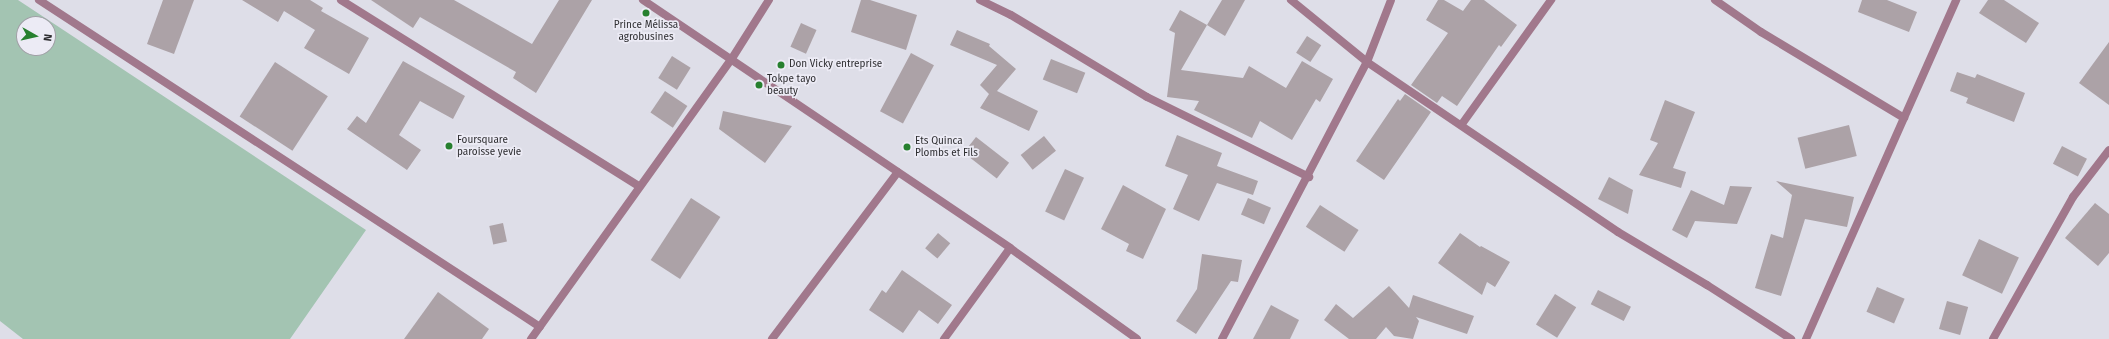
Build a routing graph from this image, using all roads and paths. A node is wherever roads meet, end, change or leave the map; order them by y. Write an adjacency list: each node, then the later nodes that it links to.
1 (39, 0): 20 (street)
2 (340, 0): 18 (street)
3 (643, 0): 11 (street)
4 (769, 0): 11 (street)
5 (980, 0): 17 (street)
6 (1291, 0): 12 (street)
7 (1391, 0): 12 (street)
8 (1551, 0): 14 (street)
9 (1715, 0): 13 (street)
10 (1956, 0): 13 (street)
11 (731, 60): 16 (street); 18 (street)
12 (1367, 62): 14 (street); 17 (street)
13 (1904, 118): 27 (street)
14 (1462, 124): 26 (street)
15 (2109, 150): 28 (street)
16 (898, 172): 19 (street); 22 (street)
17 (1309, 177): 25 (street)
18 (639, 186): 20 (street)
19 (1010, 248): 23 (street); 24 (street)
20 (540, 327): 21 (street)
21 (531, 339)
22 (772, 339)
23 (944, 339)
24 (1137, 339)
25 (1222, 339)
26 (1791, 339)
27 (1806, 339)
28 (1993, 339)

